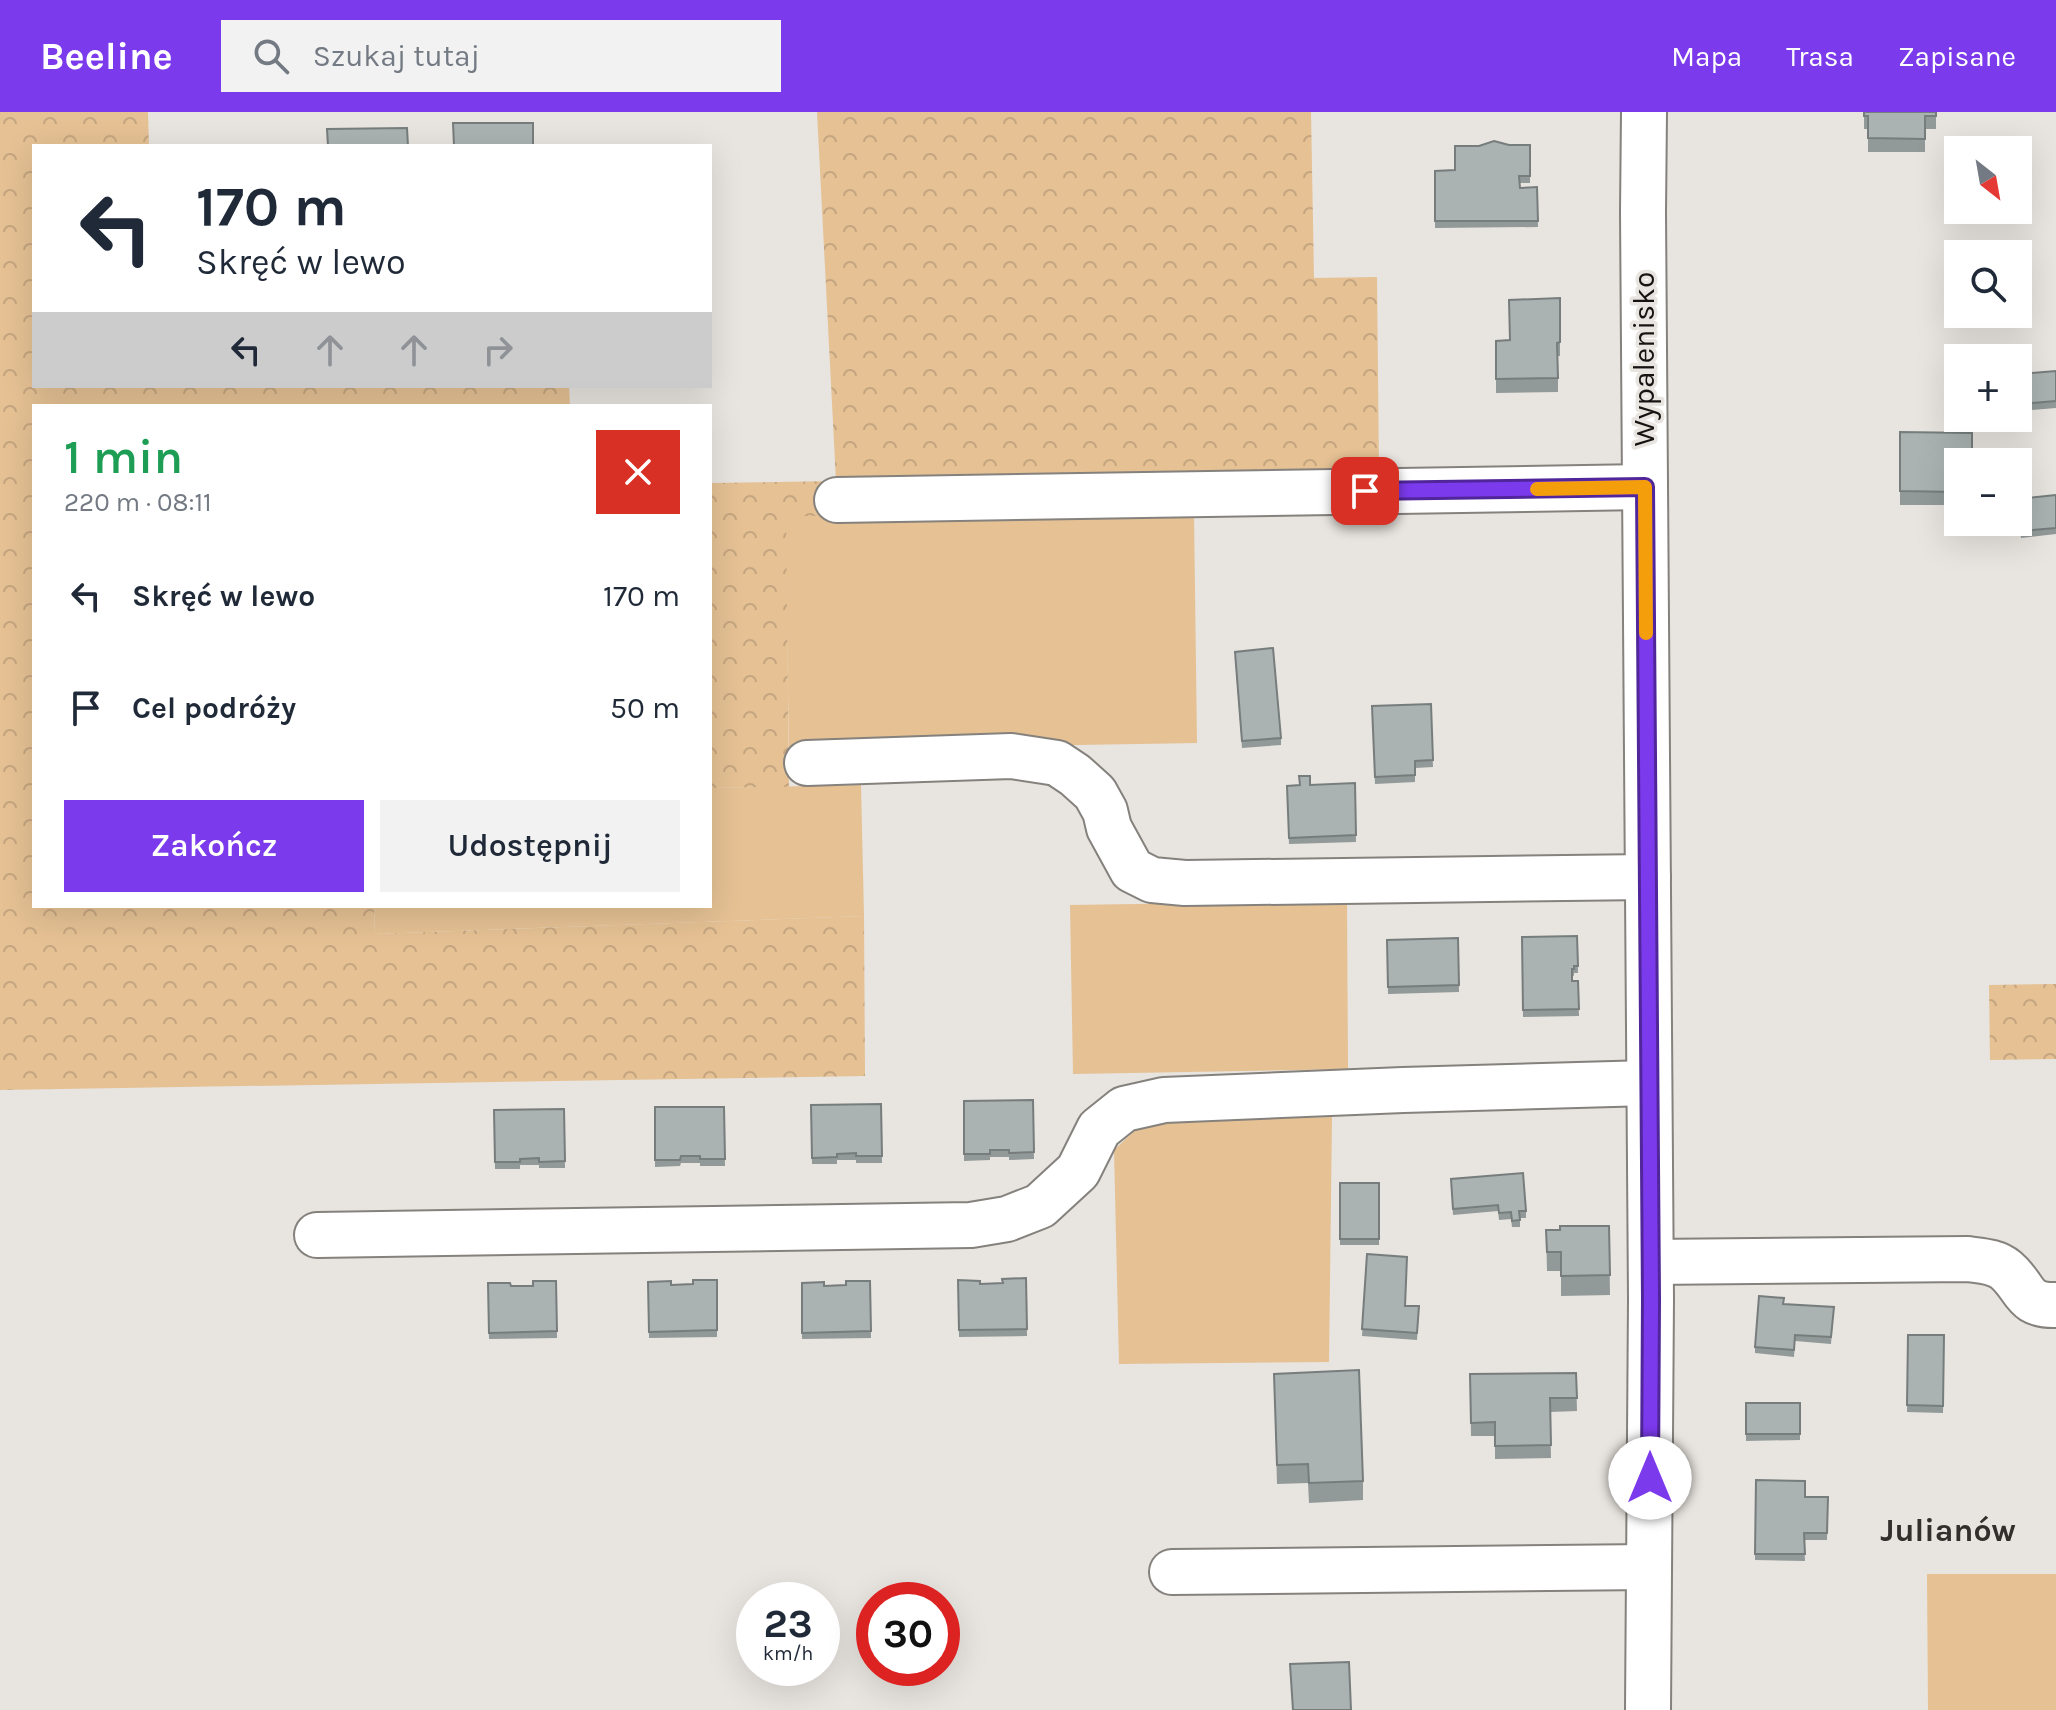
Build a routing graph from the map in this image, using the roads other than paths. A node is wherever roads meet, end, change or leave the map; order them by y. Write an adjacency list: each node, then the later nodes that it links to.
1 (1644, 112): 2 (street, Wypalenisko)
2 (1645, 487): 3 (street); 5 (street, Wypalenisko)
3 (837, 500)
4 (807, 763): 5 (street)
5 (1648, 877): 6 (street, Wypalenisko)
6 (1649, 1083): 7 (street); 8 (street, Wypalenisko)
7 (317, 1235)
8 (1651, 1262): 9 (street); 10 (street, Wypalenisko)
9 (2056, 1305)
10 (1649, 1567): 11 (street); 12 (street, Wypalenisko)
11 (1172, 1572)
12 (1648, 1710)

